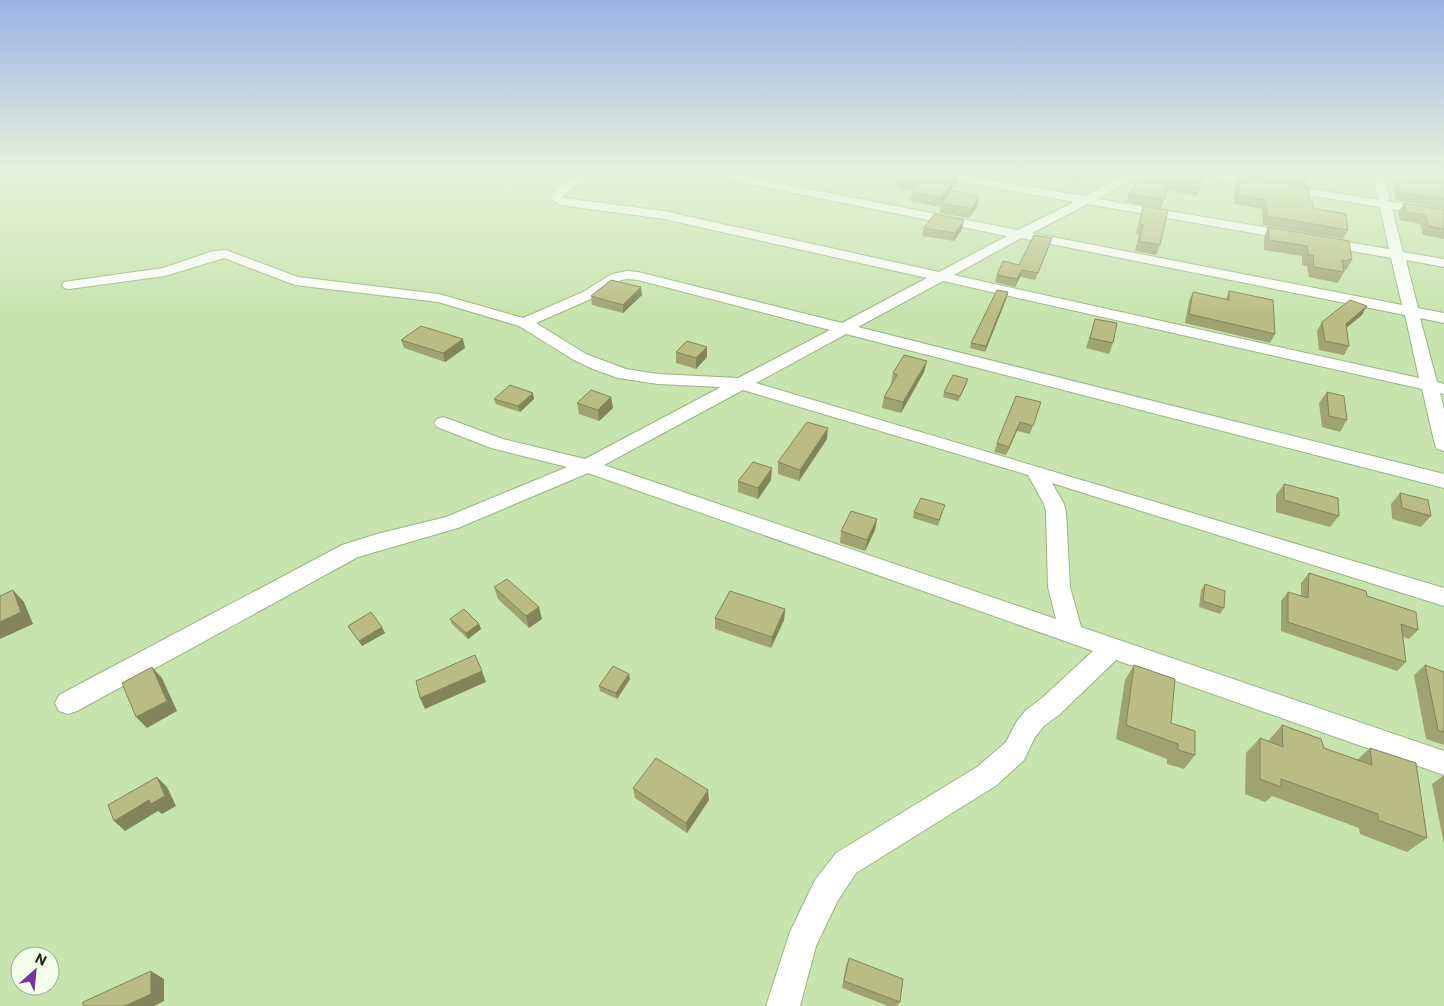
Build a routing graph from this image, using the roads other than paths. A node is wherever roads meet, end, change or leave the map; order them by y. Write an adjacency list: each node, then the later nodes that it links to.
1 (696, 222): 9 (street)
2 (959, 222): 6 (street)
3 (1044, 222): 6 (street)
4 (1210, 222): 7 (street)
5 (1389, 222): 7 (street)
6 (1020, 234): 9 (street); 11 (street)
7 (1398, 255): 8 (street); 11 (street)
8 (1444, 263)
9 (941, 276): 14 (street); 16 (street)
10 (69, 285): 13 (street)
11 (1411, 312): 12 (street); 16 (street)
12 (1444, 318)
13 (524, 323): 14 (street); 15 (street)
14 (845, 329): 15 (street); 21 (street)
15 (739, 383): 19 (street); 20 (street)
16 (1437, 388): 18 (street)
17 (444, 423): 19 (street)
18 (1444, 445)
19 (586, 466): 23 (street); 25 (street)
20 (1035, 471): 22 (street); 23 (street)
21 (1444, 481)
22 (1444, 598)
23 (1072, 634): 24 (street)
24 (1111, 649): 26 (street); 27 (street)
25 (68, 703)
26 (1444, 763)
27 (783, 1006)

